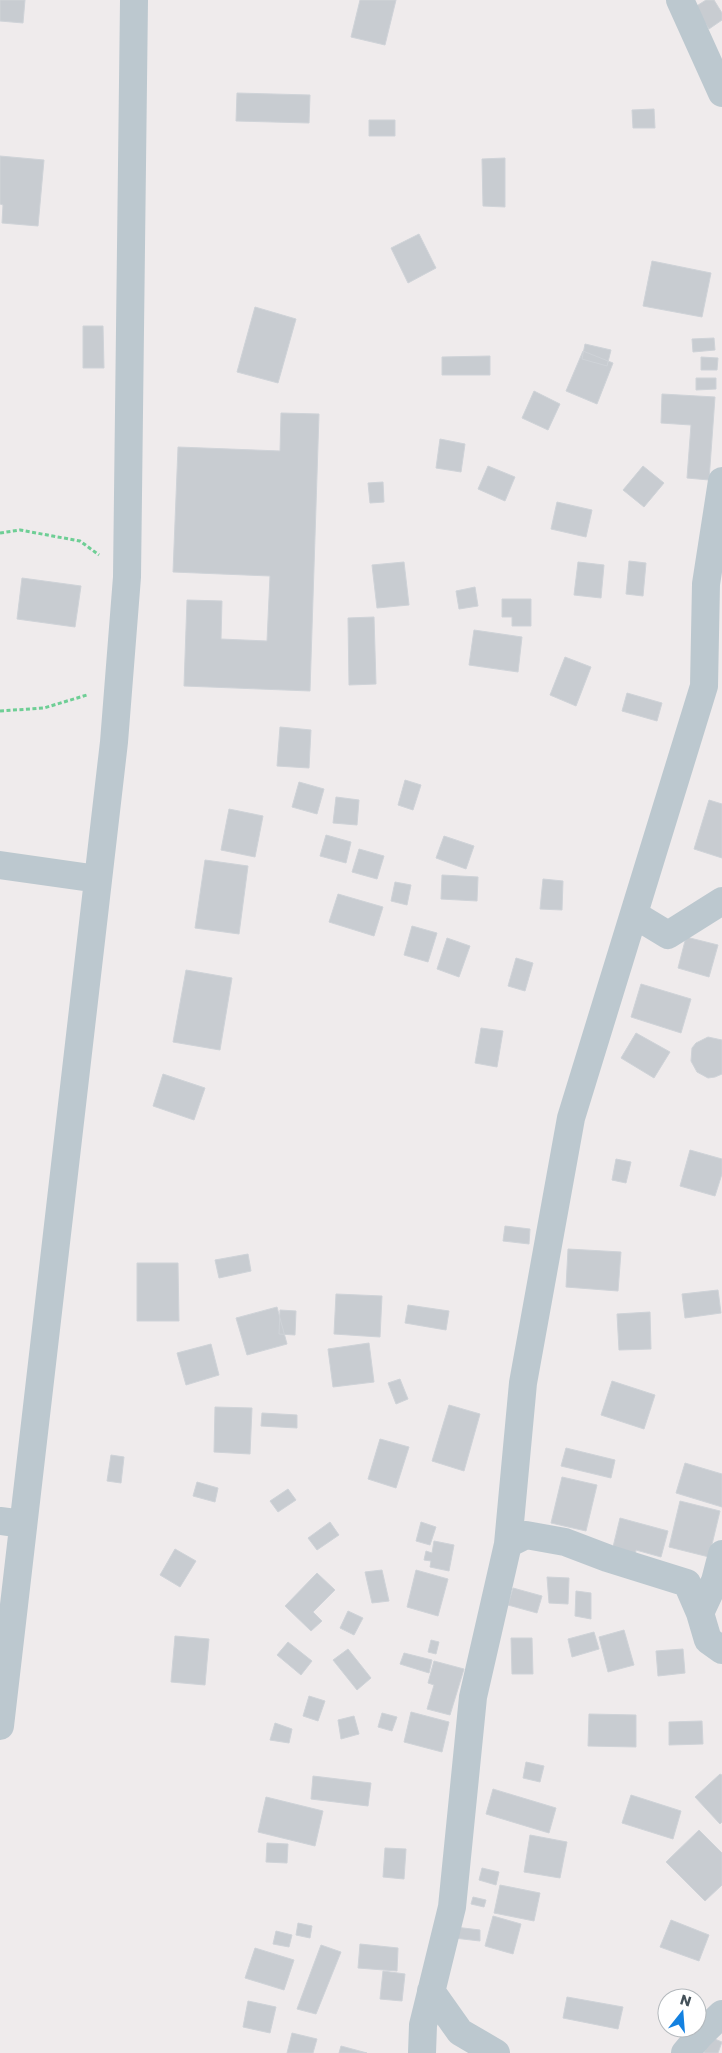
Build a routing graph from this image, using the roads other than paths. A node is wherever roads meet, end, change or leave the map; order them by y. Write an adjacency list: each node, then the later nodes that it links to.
1 (134, 0): 6 (street)
2 (680, 0): 3 (street)
3 (722, 93)
4 (722, 481): 8 (street)
5 (0, 865): 6 (street)
6 (98, 879): 9 (street)
7 (722, 901): 8 (street)
8 (635, 914): 10 (street)
9 (12, 1522): 14 (street)
10 (508, 1544): 12 (street); 15 (street)
11 (722, 1554): 12 (street)
12 (700, 1613): 13 (street)
13 (722, 1650)
14 (0, 1726)
15 (431, 1992): 17 (street); 18 (street)
16 (722, 2014): 19 (street)
17 (422, 2053)
18 (496, 2053)
19 (685, 2053)

